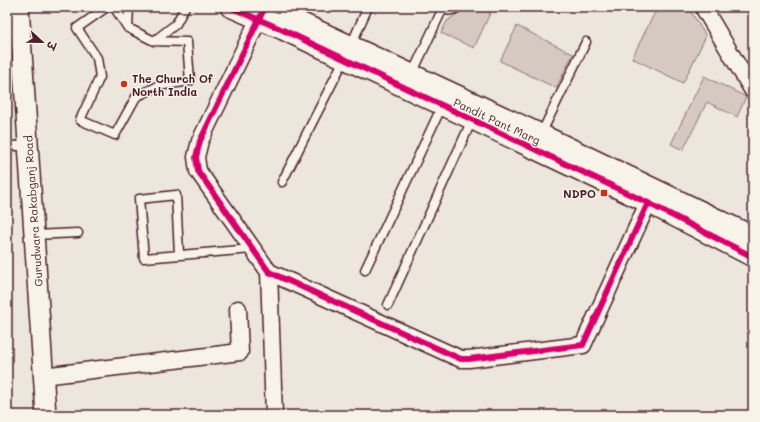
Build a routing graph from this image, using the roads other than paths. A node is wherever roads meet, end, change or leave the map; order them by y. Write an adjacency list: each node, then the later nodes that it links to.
1 (8, 7): 22 (street, Gurudwara Rakabganj Road)
2 (19, 7): 26 (street, Gurudwara Rakabganj Road)
3 (107, 7): 14 (lane)
4 (114, 7): 13 (lane)
5 (129, 7): 13 (lane)
6 (185, 7): 14 (lane)
7 (230, 7): 12 (street, Pandit Pant Marg)
8 (368, 7): 16 (lane)
9 (459, 7): 11 (lane)
10 (703, 7): 18 (street)
11 (442, 8): 17 (lane)
12 (264, 11): 16 (street, Pandit Pant Marg); 28 (street)
13 (128, 28): 14 (lane)
14 (154, 41)
15 (586, 42): 21 (lane)
16 (347, 53): 17 (street, Pandit Pant Marg); 19 (street, Pandit Pant Marg); 23 (lane)
17 (412, 74): 21 (street, Pandit Pant Marg)
18 (753, 91)
19 (442, 106): 20 (street, Pandit Pant Marg); 31 (lane)
20 (472, 120): 24 (street, Pandit Pant Marg); 33 (lane)
21 (541, 134): 27 (street, Pandit Pant Marg)
22 (12, 145): 36 (street, Gurudwara Rakabganj Road)
23 (282, 182)
24 (648, 203): 30 (street, Pandit Pant Marg); 32 (street)
25 (78, 233): 26 (lane)
26 (34, 235): 35 (street, Gurudwara Rakabganj Road)
27 (753, 236)
28 (252, 248): 29 (lane); 32 (street)
29 (179, 254): 29 (lane)
30 (753, 257)
31 (365, 270)
32 (269, 272): 38 (street)
33 (388, 305)
34 (238, 309): 35 (street)
35 (43, 376): 37 (street, Gurudwara Rakabganj Road)
36 (34, 415)
37 (46, 415)
38 (274, 415)

